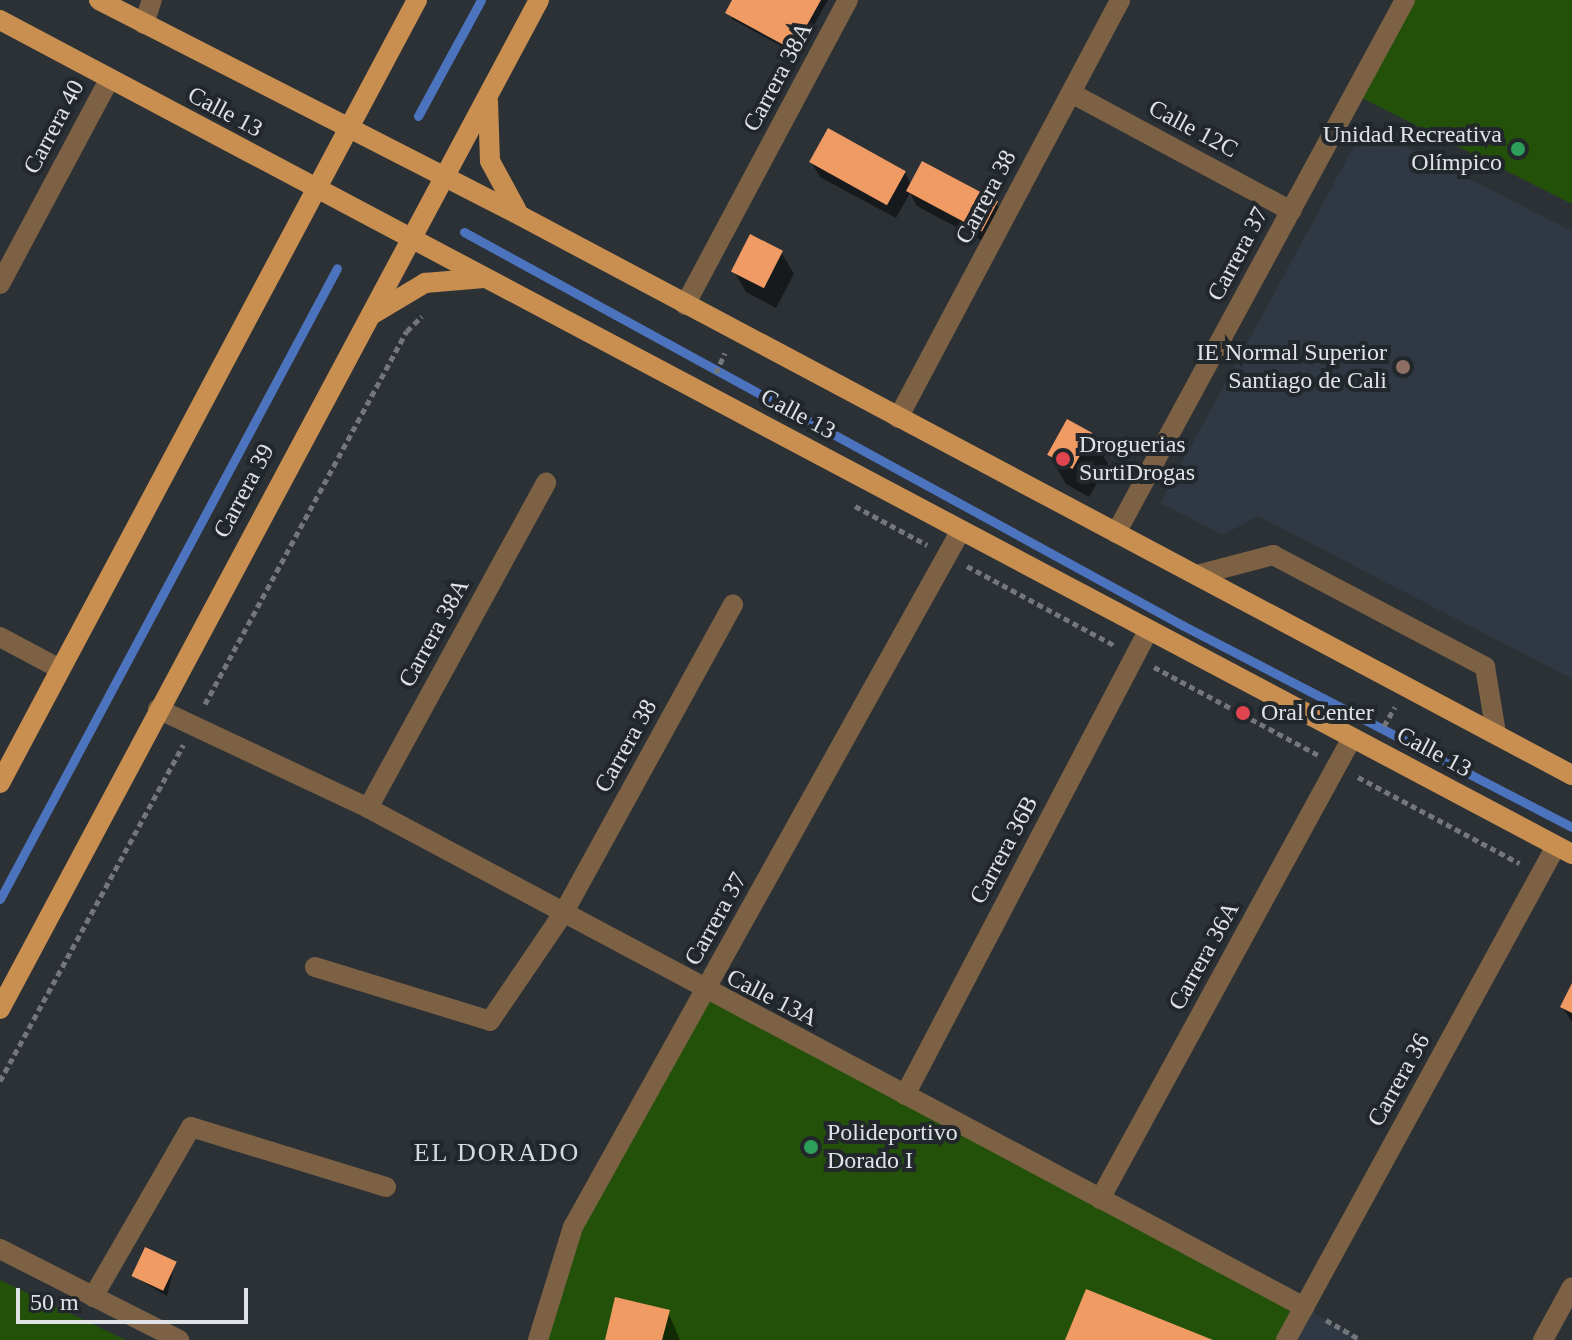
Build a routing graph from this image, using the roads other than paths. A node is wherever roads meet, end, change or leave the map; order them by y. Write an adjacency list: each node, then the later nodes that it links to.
1 (99, 0): 9 (main road, Calle 13)
2 (152, 0): 9 (street)
3 (417, 0): 13 (main road)
4 (539, 0): 11 (main road, Carrera 39)
5 (848, 0): 21 (street, Carrera 38A)
6 (1120, 0): 12 (street, Carrera 38)
7 (1405, 0): 16 (street, Carrera 37)
8 (0, 20): 10 (main road, Calle 13)
9 (144, 24): 13 (main road, Calle 13)
10 (109, 80): 15 (main road, Calle 13); 20 (street, Carrera 40)
11 (489, 93): 14 (main road, Carrera 39); 17 (main road)
12 (1071, 93): 16 (street, Calle 12C); 23 (street, Carrera 38)
13 (346, 131): 14 (main road, Calle 13); 15 (main road)
14 (443, 178): 17 (main road, Calle 13); 18 (main road, Carrera 39)
15 (324, 194): 18 (main road, Calle 13); 31 (main road)
16 (1291, 211): 26 (street, Carrera 37)
17 (521, 216): 21 (main road, Calle 13)
18 (411, 237): 19 (main road, Calle 13); 22 (main road, Carrera 39)
19 (492, 278): 22 (main road); 25 (main road, Calle 13)
20 (0, 284)
21 (685, 305): 23 (main road, Calle 13)
22 (365, 321): 32 (main road, Carrera 39)
23 (898, 418): 26 (main road, Calle 13)
24 (546, 483): 37 (street, Carrera 38A)
25 (960, 532): 29 (main road, Calle 13); 41 (street, Carrera 37)
26 (1116, 533): 27 (main road, Calle 13)
27 (1197, 575): 33 (main road, Calle 13); 33 (street)
28 (733, 604): 39 (street, Carrera 38)
29 (1148, 631): 34 (main road, Calle 13); 43 (street, Carrera 36B)
30 (0, 637): 31 (street)
31 (60, 669): 36 (main road)
32 (158, 709): 37 (street, Calle 13A); 42 (main road, Carrera 39)
33 (1496, 733): 35 (main road, Calle 13)
34 (1352, 738): 38 (main road, Calle 13); 45 (street, Carrera 36A)
35 (1572, 775)
36 (0, 783)
37 (368, 808): 39 (street, Calle 13A)
38 (1564, 850): 49 (street, Carrera 36)
39 (564, 912): 40 (street, Carrera 38); 41 (street, Calle 13A)
40 (315, 967)
41 (705, 993): 43 (street, Calle 13A); 51 (street, Carrera 37)
42 (0, 1009)
43 (905, 1095): 45 (street, Calle 13A)
44 (386, 1187): 48 (street)
45 (1100, 1199): 49 (street, Calle 13A)
46 (0, 1249): 48 (street)
47 (1572, 1287): 53 (street)
48 (93, 1297): 50 (street)
49 (1304, 1307): 52 (street, Carrera 36)
50 (179, 1340)
51 (538, 1340)
52 (1286, 1340)
53 (1543, 1340)

